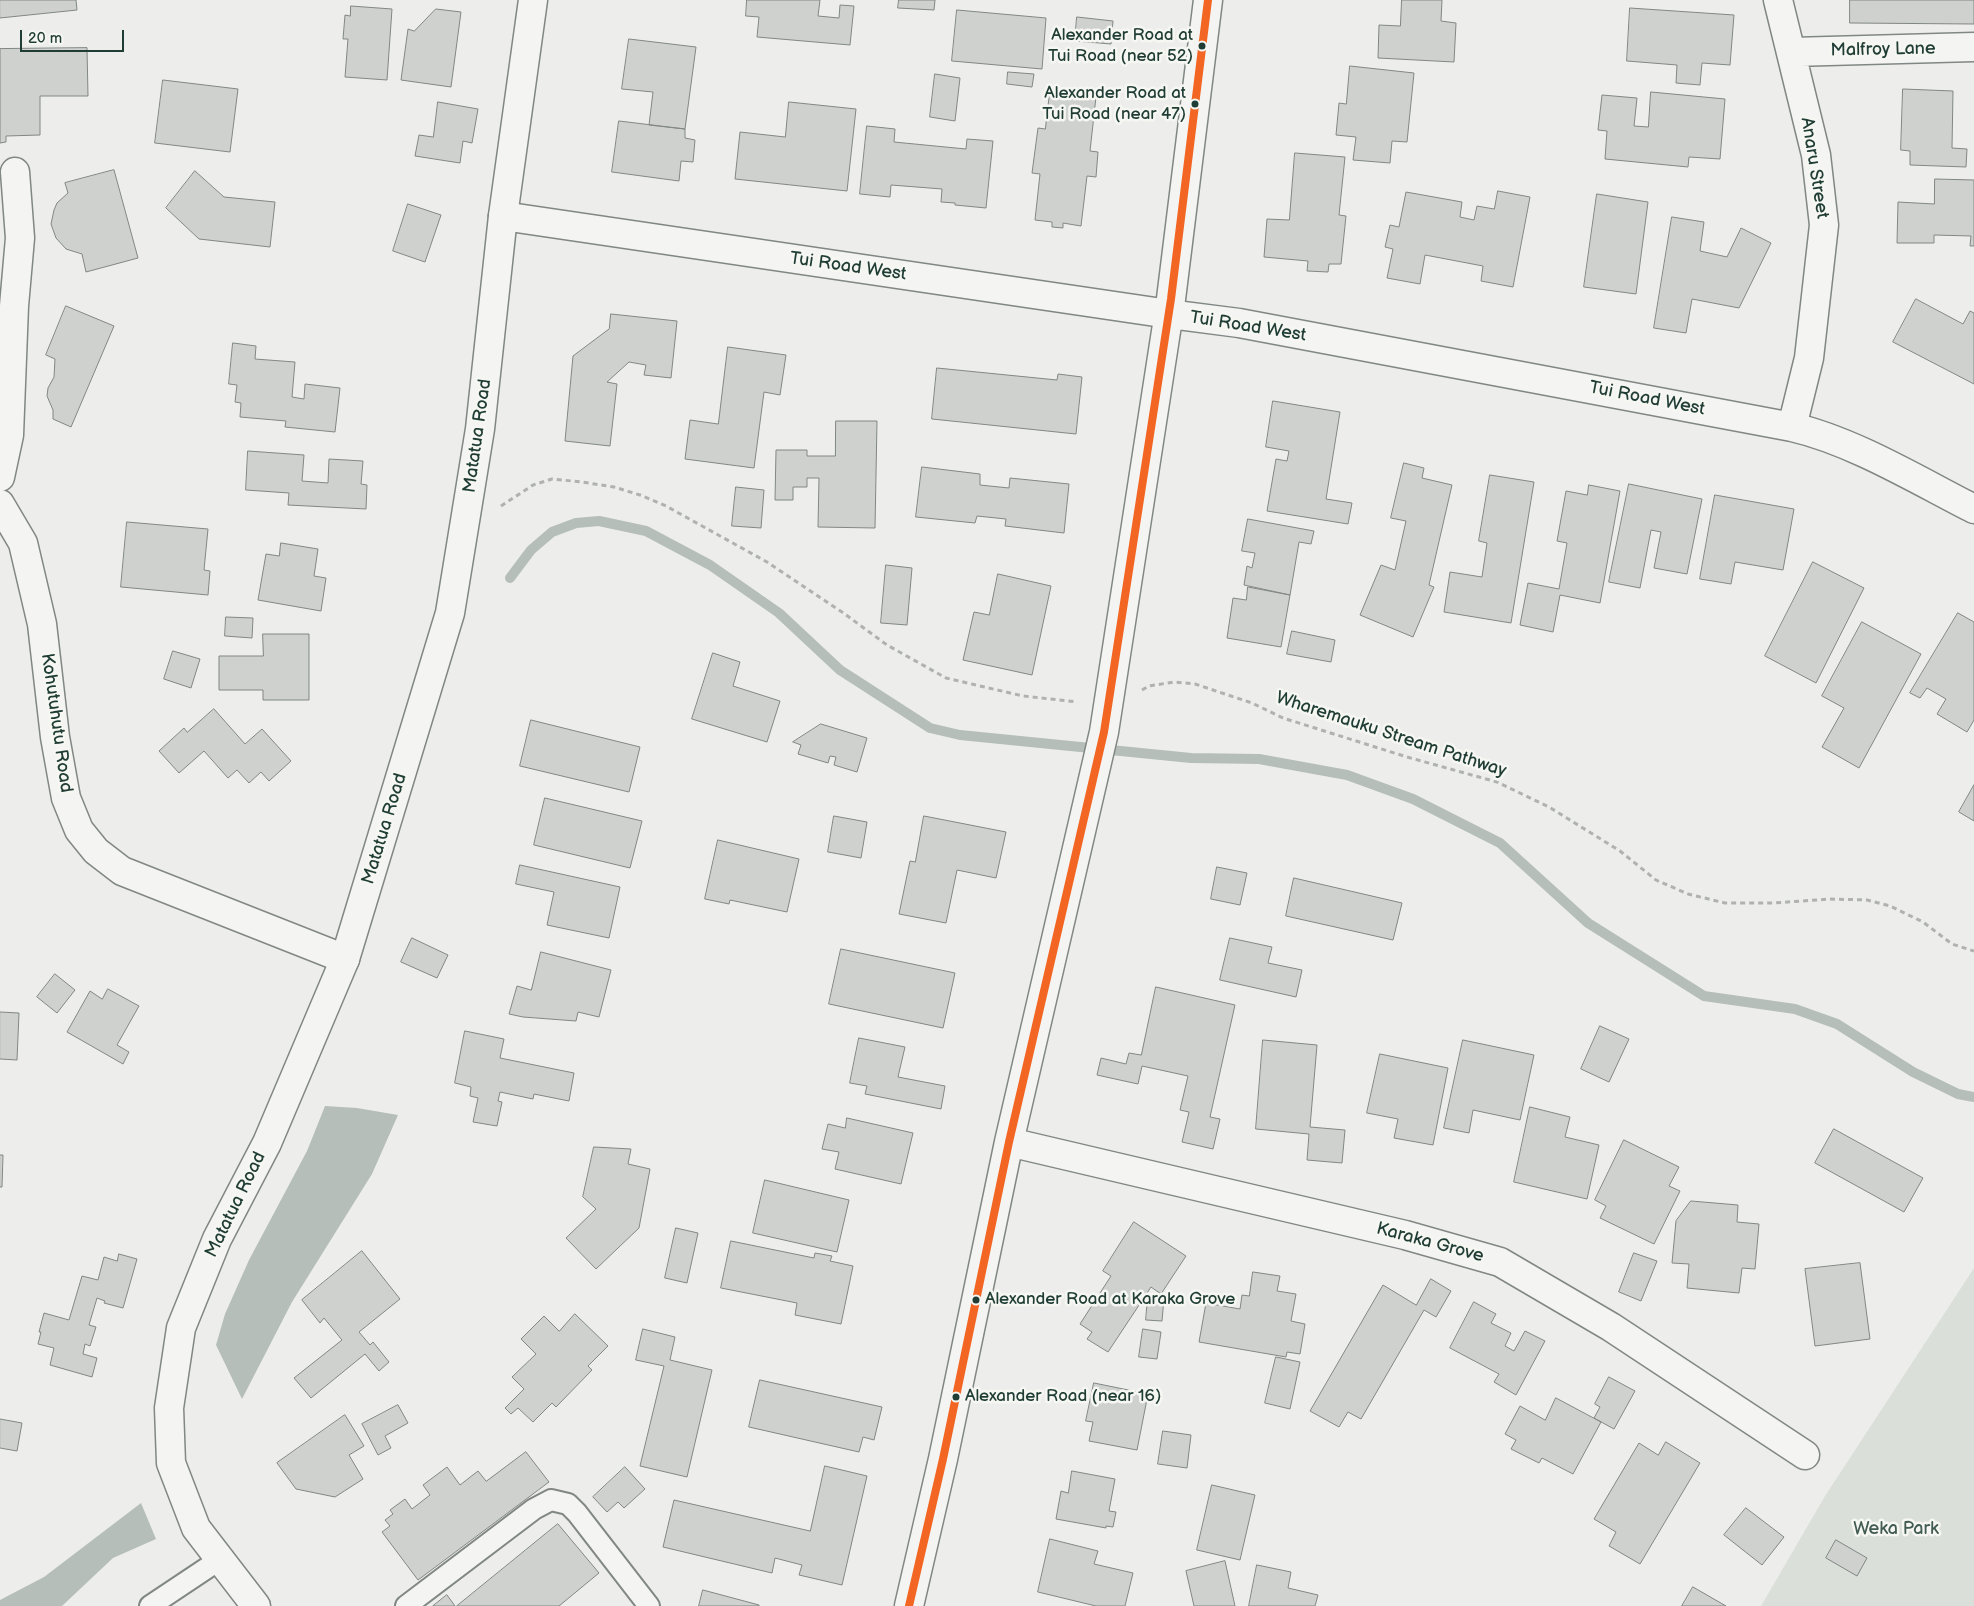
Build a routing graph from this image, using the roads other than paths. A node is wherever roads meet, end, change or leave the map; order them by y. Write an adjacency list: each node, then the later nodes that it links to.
1 (533, 0): 7 (street, Matatua Road)
2 (1208, 0): 8 (street)
3 (1778, 0): 5 (street, Anaru Street)
4 (1974, 47): 5 (street, Malfroy Lane)
5 (1792, 52): 9 (street, Anaru Street)
6 (15, 172): 10 (street)
7 (503, 216): 8 (street, Tui Road West); 13 (street, Matatua Road)
8 (1169, 314): 9 (street, Tui Road West); 14 (street)
9 (1792, 427): 12 (street, Tui Road West)
10 (0, 477)
11 (0, 504): 13 (street, Kohutuhutu Road)
12 (1974, 509)
13 (345, 959): 16 (street, Matatua Road)
14 (1009, 1142): 15 (street, Karaka Grove); 21 (street)
15 (1806, 1455)
16 (220, 1560): 17 (lane); 18 (street, Matatua Road)
17 (150, 1606)
18 (256, 1606)
19 (406, 1606): 20 (lane)
20 (649, 1606)
21 (909, 1606)

